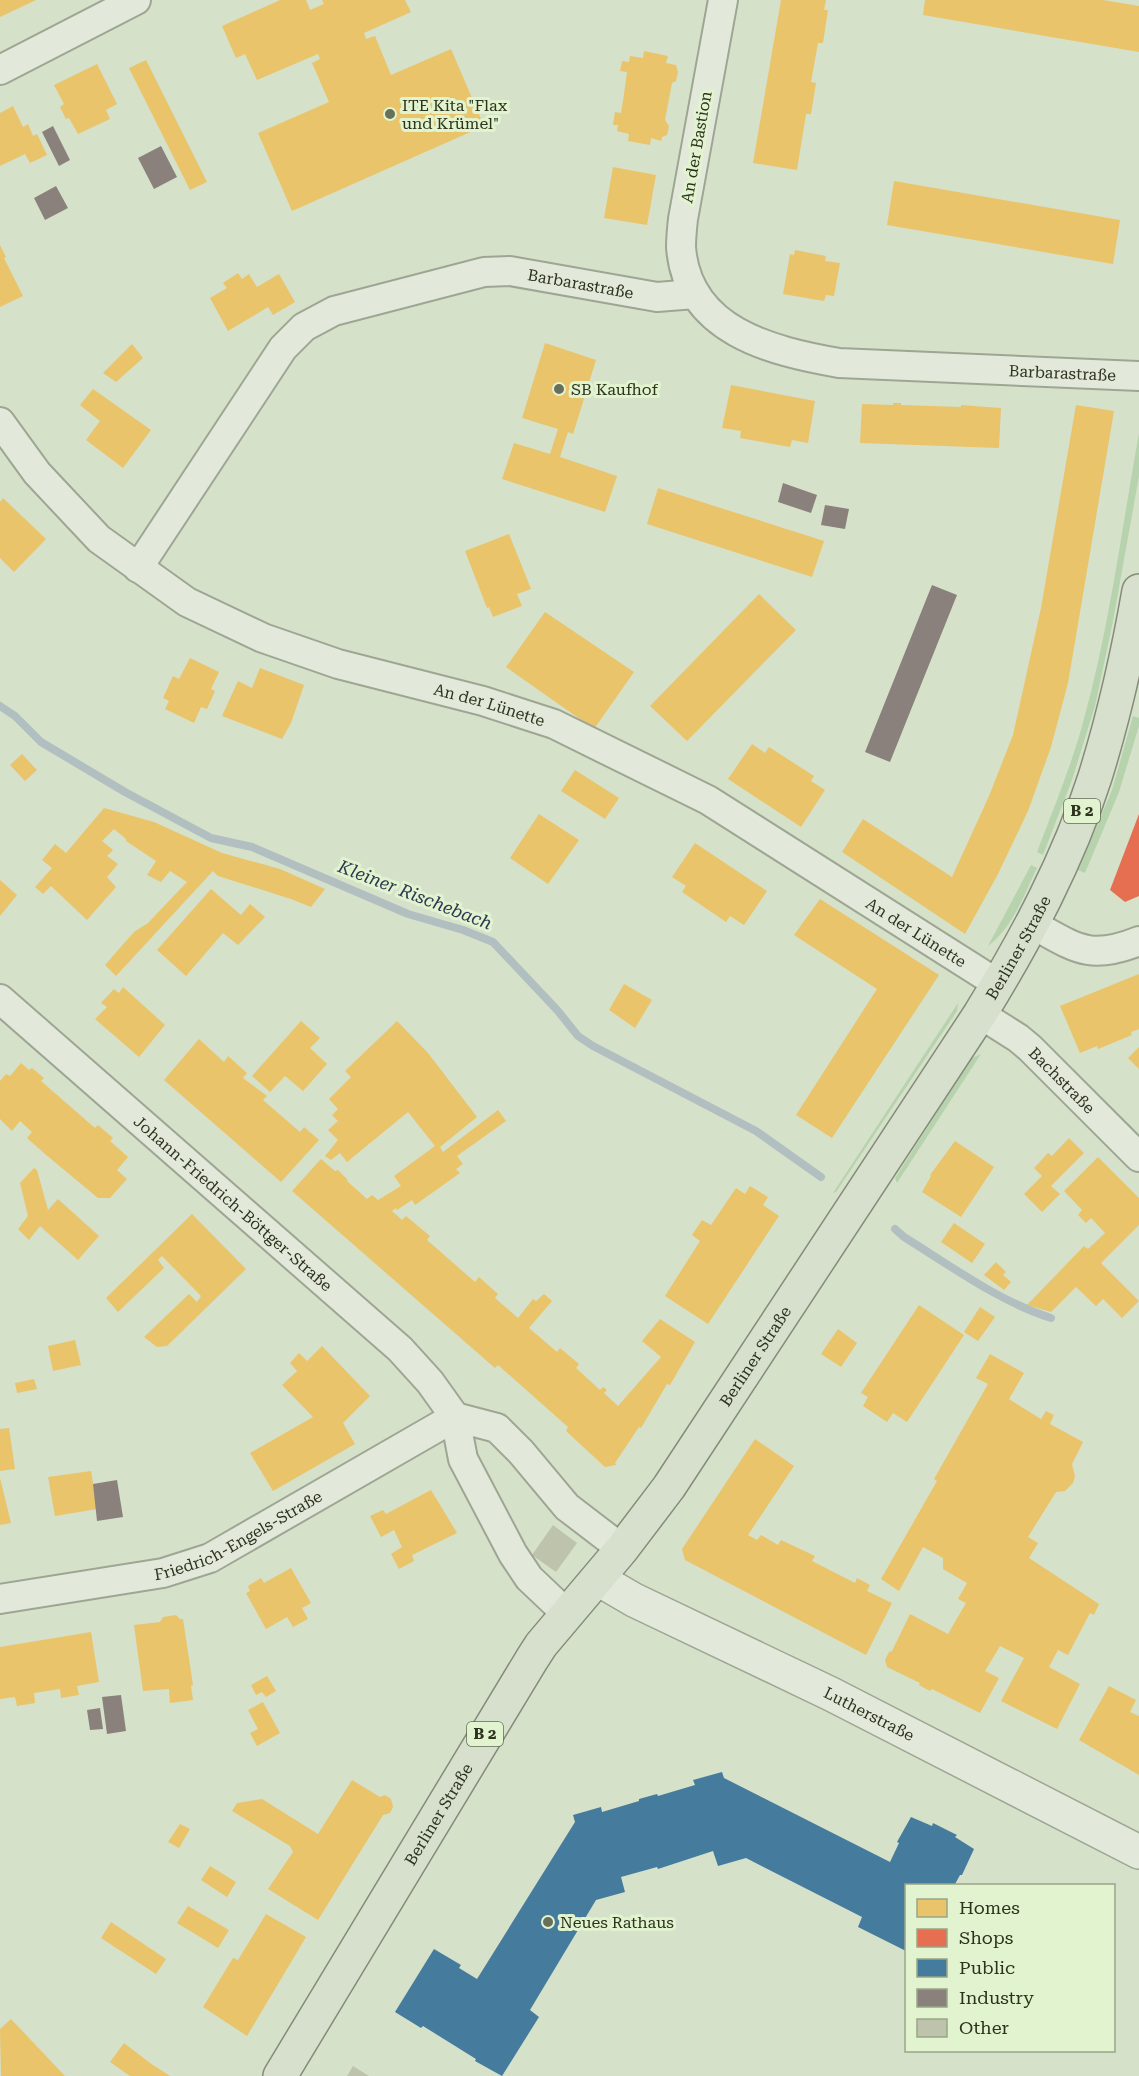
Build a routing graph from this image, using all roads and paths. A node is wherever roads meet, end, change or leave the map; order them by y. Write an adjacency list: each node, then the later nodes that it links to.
1 (136, 0): 3 (street)
2 (723, 0): 4 (street, An der Bastion)
3 (0, 70)
4 (695, 294): 5 (street, Barbarastraße); 7 (street, Barbarastraße)
5 (1139, 376)
6 (0, 422): 7 (street, An der Lünette)
7 (138, 568): 11 (street, An der Lünette)
8 (1139, 591): 9 (main road, Berliner Straße / B 2)
9 (1032, 924): 10 (street); 11 (main road, Berliner Straße / B 2)
10 (1139, 941)
11 (998, 984): 13 (main road, Berliner Straße / B 2)
12 (0, 999): 15 (street, Johann-Friedrich-Böttger-Straße)
13 (980, 1014): 14 (street, Bachstraße); 16 (main road, Berliner Straße / B 2)
14 (1139, 1157)
15 (455, 1417): 16 (street); 18 (street, Friedrich-Engels-Straße); 19 (street, Johann-Friedrich-Böttger-Straße)
16 (622, 1549): 17 (main road, Berliner Straße / B 2)
17 (598, 1579): 19 (main road, Berliner Straße / B 2); 20 (street, Lutherstraße)
18 (0, 1599)
19 (568, 1614): 21 (main road, Berliner Straße / B 2)
20 (1139, 1852)
21 (280, 2076)

